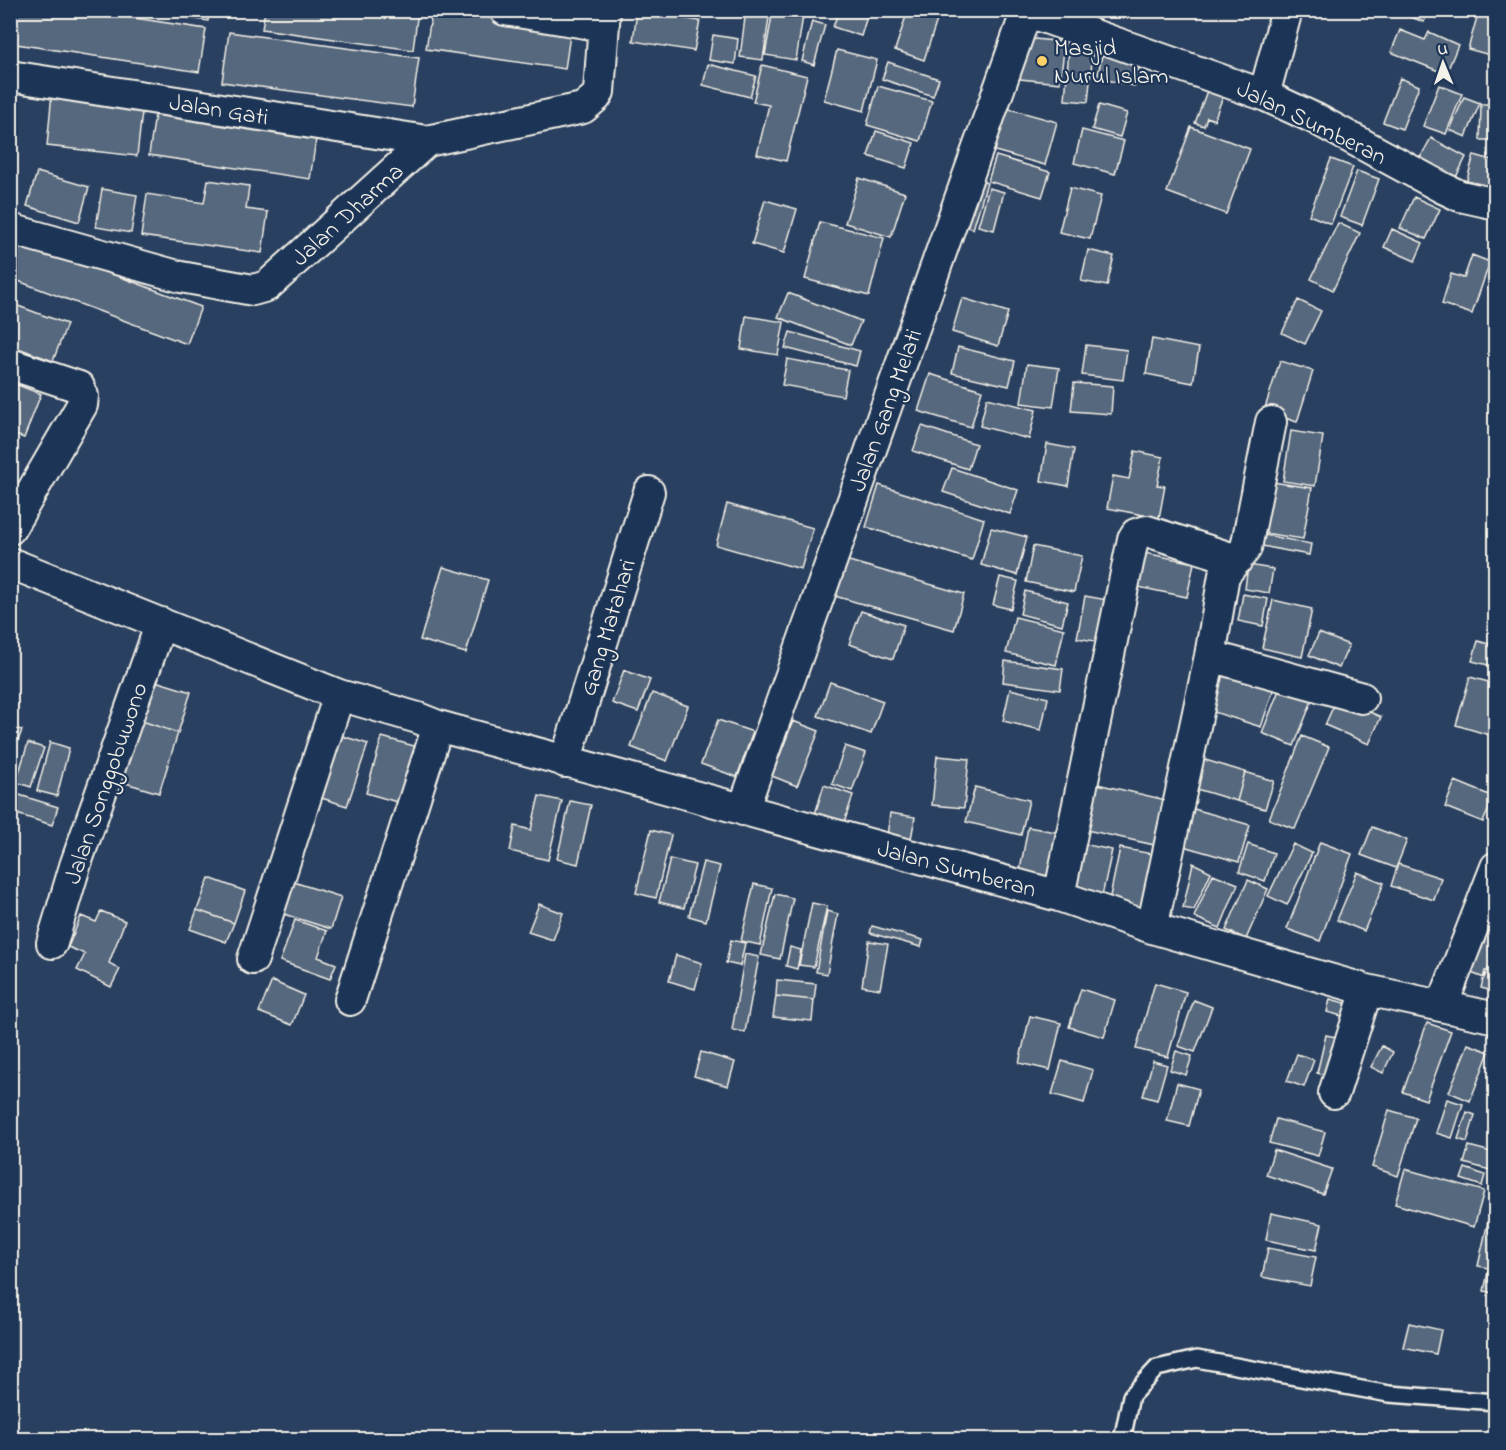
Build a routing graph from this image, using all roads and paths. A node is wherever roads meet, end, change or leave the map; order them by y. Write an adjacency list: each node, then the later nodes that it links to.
1 (505, 10): 4 (street)
2 (1287, 10): 6 (street)
3 (1026, 11): 6 (street, Jalan Sumberan); 22 (street, Jalan Gang Melati)
4 (605, 18): 7 (street)
5 (10, 76): 7 (street, Jalan Gati)
6 (1264, 95): 8 (street, Jalan Sumberan)
7 (427, 141): 9 (street, Jalan Dharma)
8 (1496, 204)
9 (10, 229)
10 (10, 364): 13 (street)
11 (1271, 422): 14 (street)
12 (649, 492): 21 (street, Gang Matahari)
13 (10, 529)
14 (1237, 560): 17 (street); 24 (street)
15 (10, 563): 16 (street, Jalan Sumberan)
16 (161, 623): 18 (street, Jalan Sumberan); 26 (street, Jalan Songgobuwono)
17 (1210, 656): 19 (street); 25 (street)
18 (339, 694): 20 (street, Jalan Sumberan); 27 (street)
19 (1362, 698)
20 (428, 722): 21 (street, Jalan Sumberan); 29 (street)
21 (565, 762): 22 (street, Jalan Sumberan)
22 (743, 810): 24 (street, Jalan Sumberan)
23 (1496, 867): 30 (street)
24 (1059, 896): 25 (street, Jalan Sumberan)
25 (1152, 928): 28 (street, Jalan Sumberan)
26 (52, 944)
27 (253, 959)
28 (1367, 990): 30 (street, Jalan Sumberan); 32 (street)
29 (350, 1000)
30 (1442, 1006): 31 (street, Jalan Sumberan)
31 (1496, 1018)
32 (1334, 1093)
33 (1496, 1402): 34 (lane)
34 (1122, 1440)

